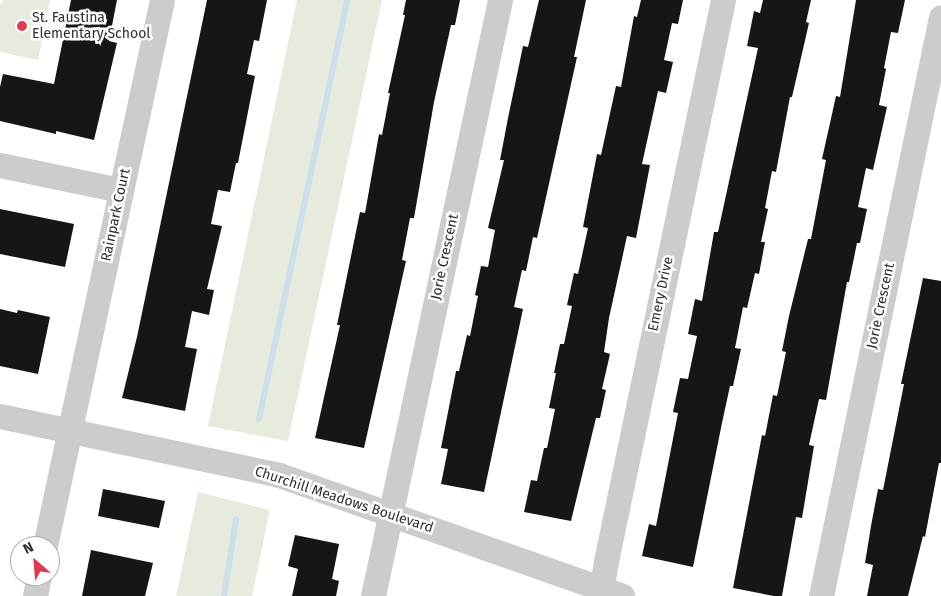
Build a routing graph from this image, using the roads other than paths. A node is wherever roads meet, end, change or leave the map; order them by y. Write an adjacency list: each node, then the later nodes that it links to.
1 (162, 0): 6 (street, Rainpark Court)
2 (500, 0): 9 (street, Jorie Crescent)
3 (723, 0): 11 (street, Emery Drive)
4 (941, 17): 13 (street, Jorie Crescent)
5 (0, 164): 6 (street)
6 (121, 190): 8 (street, Rainpark Court)
7 (0, 416): 8 (street, Churchill Meadows Boulevard)
8 (69, 431): 9 (street, Churchill Meadows Boulevard); 10 (street, Rainpark Court)
9 (390, 514): 11 (street, Churchill Meadows Boulevard); 12 (street, Jorie Crescent)
10 (47, 536)
11 (608, 594)
12 (373, 596)
13 (821, 596)

